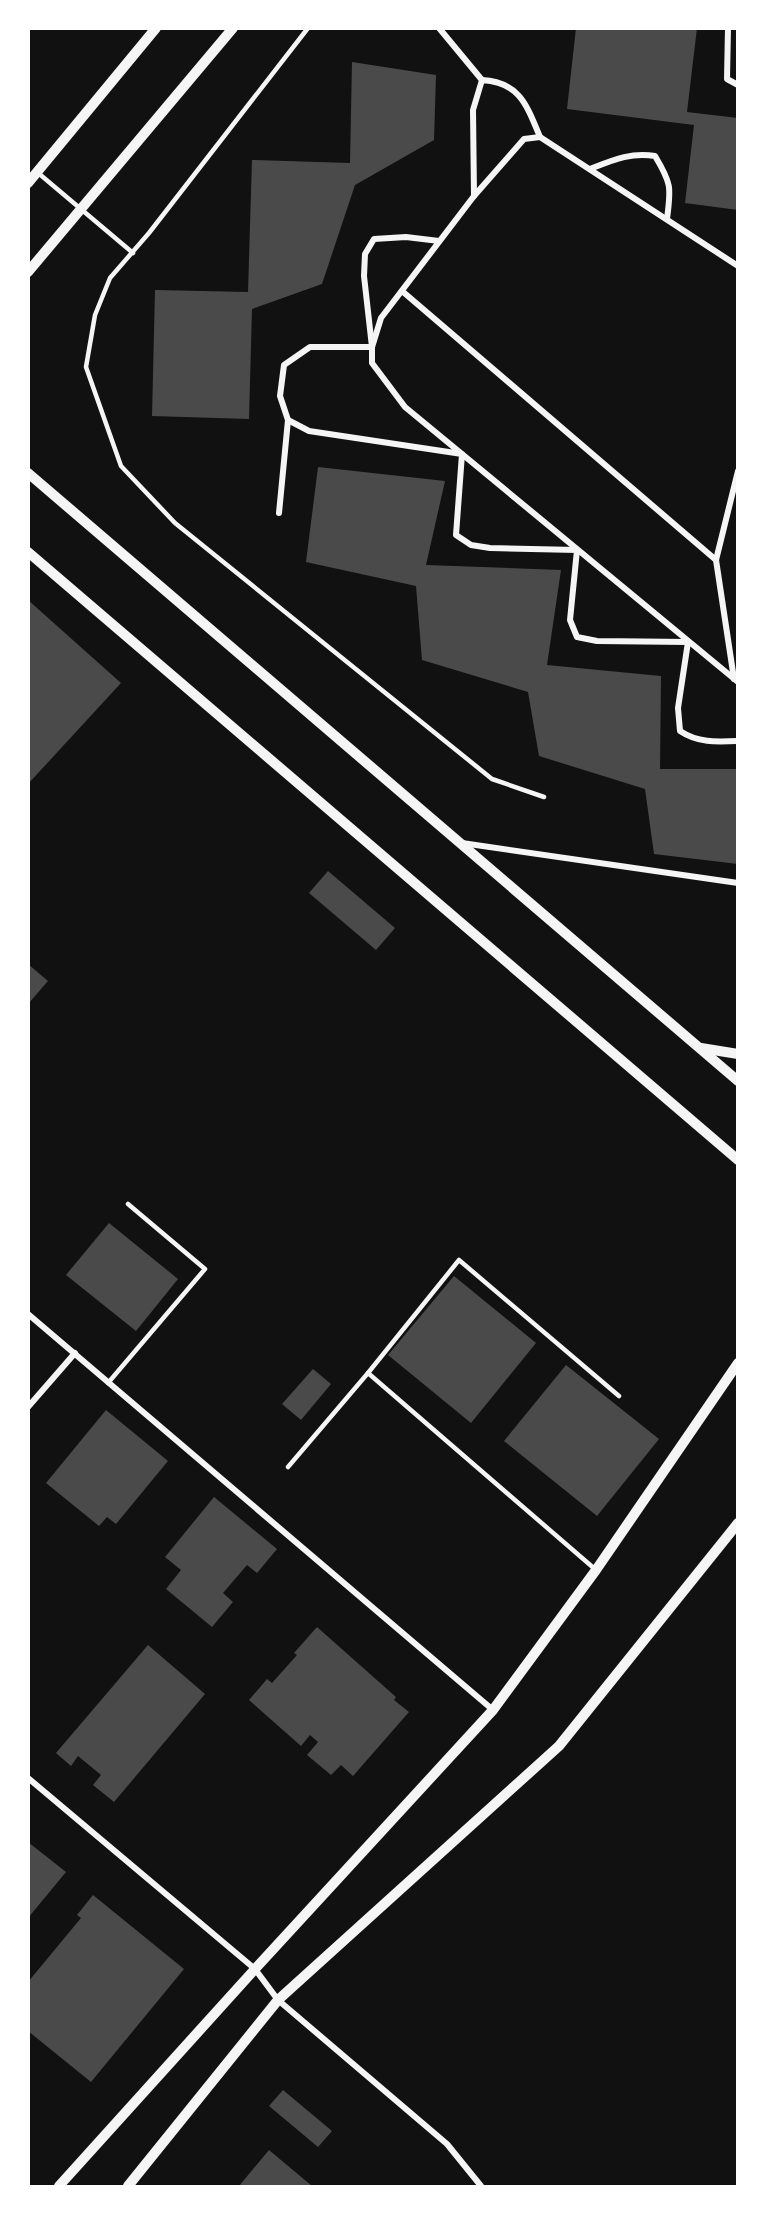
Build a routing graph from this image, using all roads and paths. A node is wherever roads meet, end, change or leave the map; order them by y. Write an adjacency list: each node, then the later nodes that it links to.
1 (156, 28): 10 (street)
2 (233, 28): 13 (street)
3 (308, 28): 16 (lane)
4 (439, 28): 6 (street)
5 (728, 28): 7 (street)
6 (482, 80): 8 (street); 12 (street)
7 (738, 85)
8 (540, 137): 9 (street); 12 (street)
9 (590, 169): 14 (street); 14 (street)
10 (37, 172): 11 (street); 13 (lane)
11 (28, 183)
12 (474, 196): 15 (street)
13 (81, 210): 16 (lane); 18 (street)
14 (667, 219): 17 (street)
15 (440, 242): 19 (street); 20 (street)
16 (133, 253): 32 (lane)
17 (738, 266)
18 (28, 272)
19 (402, 291): 20 (street); 28 (street)
20 (372, 347): 21 (street); 22 (street)
21 (288, 420): 22 (street); 25 (street)
22 (462, 454): 26 (street); 26 (street)
23 (738, 471): 28 (street)
24 (28, 473): 33 (street)
25 (279, 513)
26 (577, 550): 29 (street); 29 (street)
27 (28, 552): 38 (street)
28 (716, 560): 30 (street)
29 (688, 642): 30 (street); 31 (street)
30 (736, 681)
31 (738, 741)
32 (543, 797)
33 (459, 843): 34 (street); 35 (street)
34 (738, 883)
35 (698, 1047): 36 (street); 37 (street)
36 (738, 1054)
37 (738, 1081)
38 (738, 1160)
39 (128, 1204): 44 (lane)
40 (28, 1314): 41 (street)
41 (75, 1353): 44 (street); 46 (street)
42 (738, 1363): 49 (street)
43 (368, 1373): 45 (lane); 47 (lane); 49 (lane)
44 (108, 1383): 50 (street)
45 (619, 1396)
46 (28, 1407)
47 (288, 1467)
48 (738, 1523): 53 (street)
49 (596, 1570): 50 (street)
50 (493, 1710): 52 (street)
51 (28, 1778): 52 (street)
52 (255, 1969): 53 (street); 54 (street)
53 (278, 2000): 55 (street); 56 (street)
54 (59, 2187)
55 (128, 2187)
56 (480, 2187)

